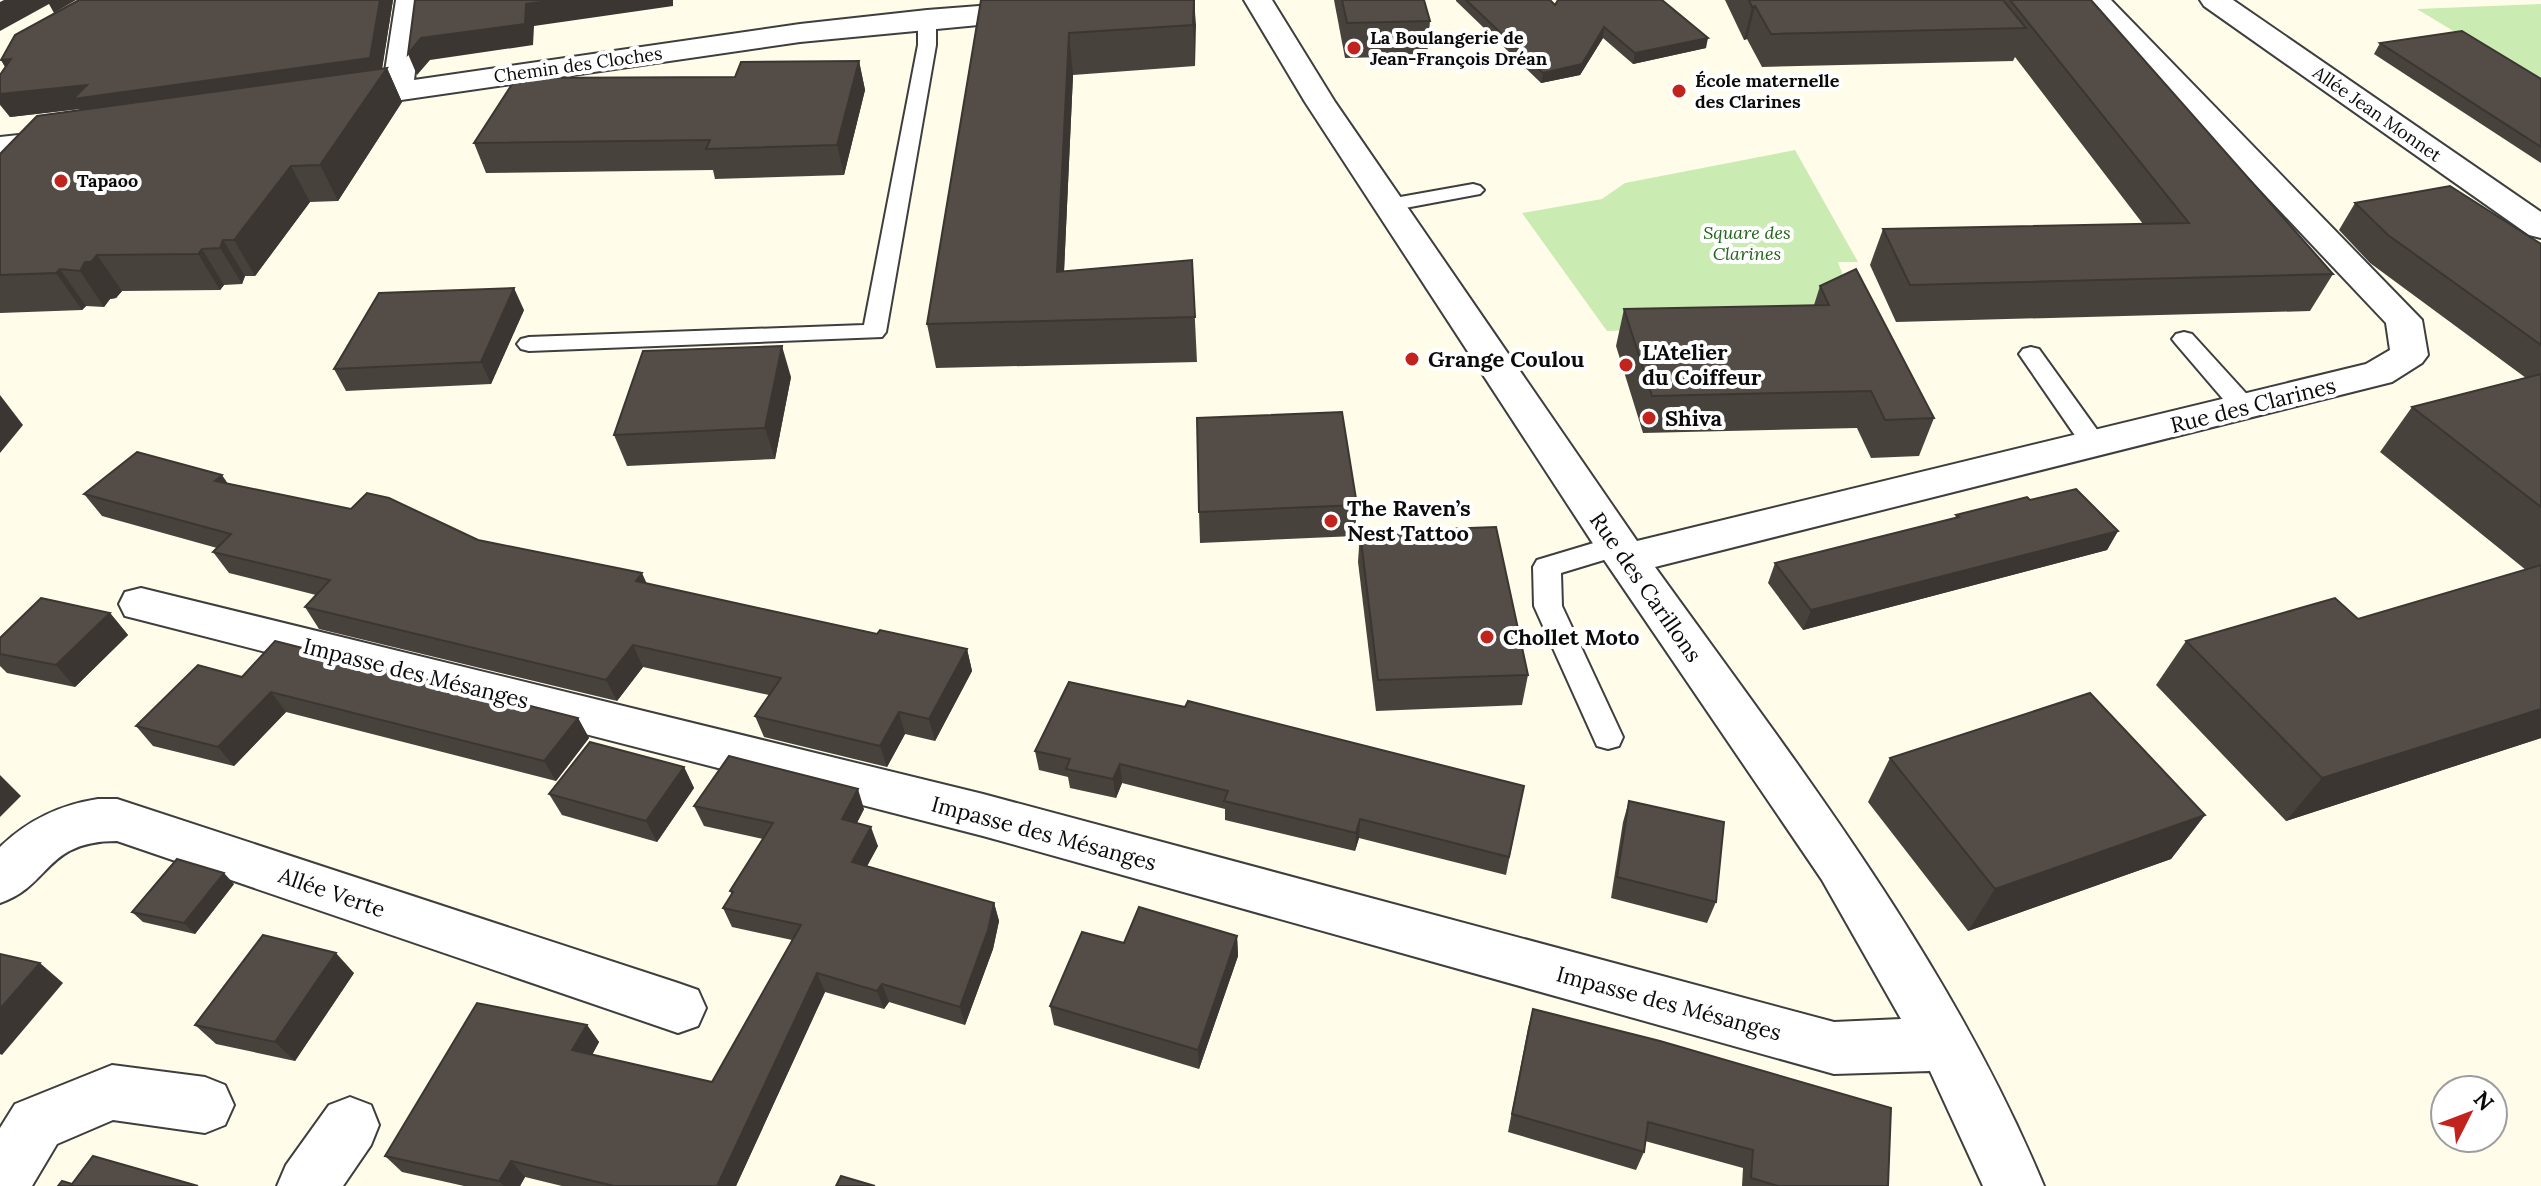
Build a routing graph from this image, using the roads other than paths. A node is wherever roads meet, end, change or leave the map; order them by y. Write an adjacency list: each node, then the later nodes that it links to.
1 (410, 0): 8 (street)
2 (1158, 0): 7 (street, Chemin des Cloches)
3 (1258, 0): 14 (street, Rue des Carillons)
4 (2095, 0): 19 (street, Rue des Clarines)
5 (2214, 0): 15 (street, Allée Jean Monnet)
6 (2255, 0): 12 (street, Allée Jean Monnet)
7 (946, 11): 8 (street, Chemin des Cloches); 17 (lane)
8 (397, 91): 9 (street, Chemin des Cloches)
9 (304, 105)
10 (89, 136): 11 (street)
11 (0, 147)
12 (2504, 167)
13 (1473, 190): 14 (lane)
14 (1389, 205): 21 (street, Rue des Carillons)
15 (2541, 228)
16 (2184, 339): 19 (lane)
17 (529, 344)
18 (2031, 354): 20 (lane)
19 (2244, 407): 20 (street, Rue des Clarines)
20 (2094, 444): 21 (street, Rue des Clarines)
21 (1621, 553): 23 (lane); 26 (street, Rue des Carillons)
22 (141, 604): 26 (street, Impasse des Mésanges)
23 (1608, 737)
24 (0, 881): 25 (street, Allée Verte)
25 (678, 1008)
26 (1946, 1044): 31 (street, Rue des Carillons)
27 (205, 1105): 29 (street)
28 (350, 1125): 30 (street)
29 (0, 1183)
30 (307, 1186)
31 (2014, 1186)

